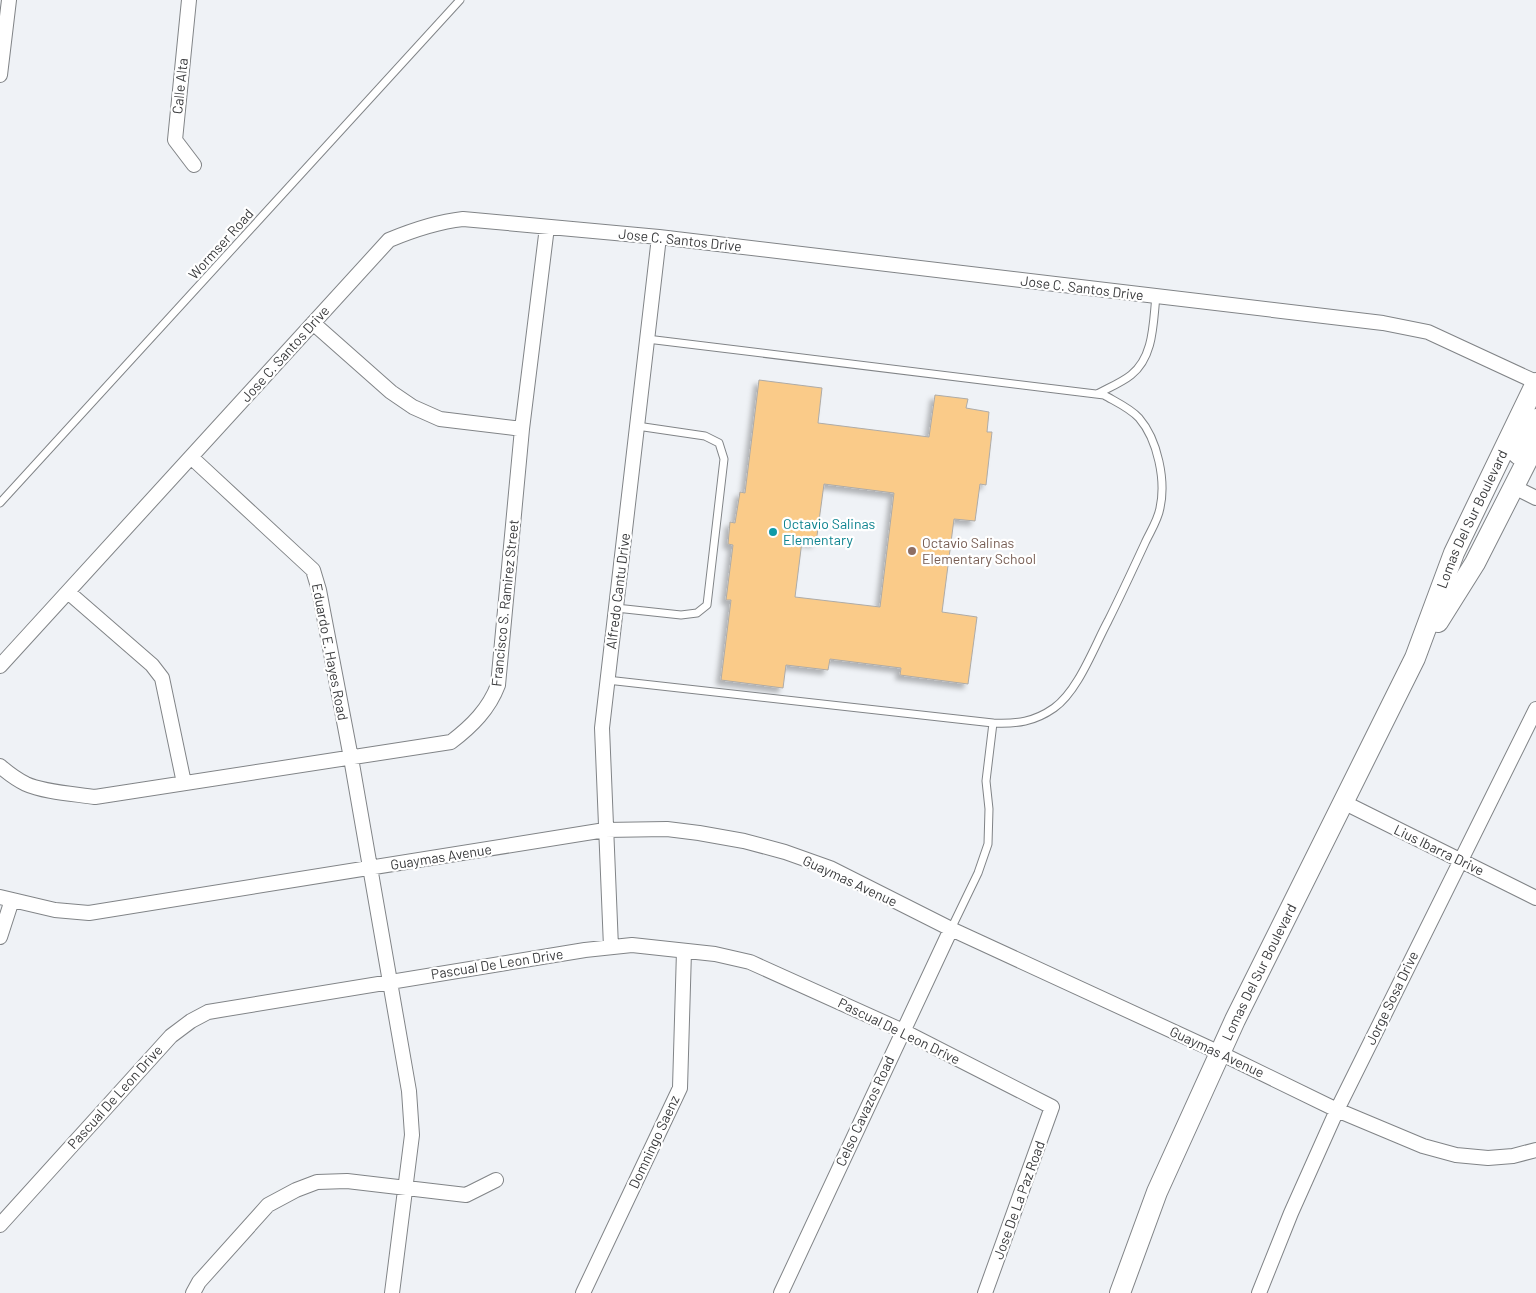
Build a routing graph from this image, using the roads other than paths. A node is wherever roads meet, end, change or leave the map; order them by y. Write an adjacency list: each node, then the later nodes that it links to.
1 (9, 0): 4 (street)
2 (189, 0): 5 (street, Calle Alta)
3 (460, 0): 20 (lane, Wormser Road)
4 (0, 75)
5 (194, 164)
6 (547, 227): 7 (street, Jose C. Santos Drive); 9 (street, Jose C. Santos Drive); 15 (street, Francisco S. Ramirez Street)
7 (659, 237): 8 (street, Jose C. Santos Drive); 10 (street, Alfredo Cantu Drive)
8 (1156, 296): 11 (street, Jose C. Santos Drive); 12 (lane)
9 (313, 323): 15 (street); 17 (street, Jose C. Santos Drive)
10 (647, 339): 12 (lane); 14 (street, Alfredo Cantu Drive)
11 (1536, 383): 24 (main road, Lomas Del Sur Boulevard)
12 (1096, 394): 28 (lane)
13 (1536, 419): 21 (main road)
14 (637, 426): 23 (street, Alfredo Cantu Drive); 23 (lane)
15 (522, 429): 29 (street, Francisco S. Ramirez Street)
16 (1536, 442): 18 (main road, Lomas Del Sur Boulevard)
17 (191, 457): 22 (street, Jose C. Santos Drive); 29 (street, Eduardo E. Hayes Road)
18 (1514, 487): 19 (street); 21 (main road, Lomas Del Sur Boulevard)
19 (1536, 498)
20 (0, 504)
21 (1475, 563): 24 (main road, Lomas Del Sur Boulevard)
22 (68, 592): 25 (street, Jose C. Santos Drive); 31 (street)
23 (616, 608): 26 (street, Alfredo Cantu Drive)
24 (1415, 658): 32 (main road, Lomas Del Sur Boulevard)
25 (0, 666)
26 (607, 680): 28 (lane); 33 (street, Alfredo Cantu Drive)
27 (1536, 709): 34 (street, Jorge Sosa Drive)
28 (993, 723): 38 (lane)
29 (352, 758): 31 (street, Francisco S. Ramirez Street); 35 (street, Eduardo E. Hayes Road)
30 (0, 766): 31 (street, Francisco S. Ramirez Street)
31 (184, 783)
32 (1343, 802): 34 (street, Lius Ibarra Drive); 44 (main road, Lomas Del Sur Boulevard)
33 (605, 830): 35 (street, Guaymas Avenue); 38 (street, Guaymas Avenue); 40 (street, Alfredo Cantu Drive)
34 (1460, 861): 37 (street, Lius Ibarra Drive); 46 (street, Jorge Sosa Drive)
35 (371, 868): 36 (street, Guaymas Avenue); 42 (street, Eduardo E. Hayes Road)
36 (6, 898): 39 (street)
37 (1536, 898)
38 (951, 929): 43 (street, Celso Cavazos Road); 44 (street, Guaymas Avenue)
39 (0, 937)
40 (611, 946): 41 (street, Pascual De Leon Drive); 42 (street, Pascual De Leon Drive)
41 (684, 952): 43 (street, Pascual De Leon Drive); 53 (street, Domningo Saenz)
42 (391, 981): 49 (street, Eduardo E. Hayes Road); 50 (street, Pascual De Leon Drive)
43 (903, 1031): 45 (street, Pascual De Leon Drive); 54 (street, Celso Cavazos Road)
44 (1220, 1053): 46 (street, Guaymas Avenue); 56 (main road, Lomas Del Sur Boulevard)
45 (1052, 1107): 55 (street, Jose De La Paz Road)
46 (1337, 1110): 47 (street, Guaymas Avenue); 57 (street, Jorge Sosa Drive)
47 (1536, 1150)
48 (496, 1180): 49 (street)
49 (405, 1188): 51 (street); 52 (street, Eduardo E. Hayes Road)
50 (0, 1225)
51 (193, 1293)
52 (392, 1293)
53 (584, 1293)
54 (781, 1293)
55 (985, 1293)
56 (1120, 1293)
57 (1259, 1293)

